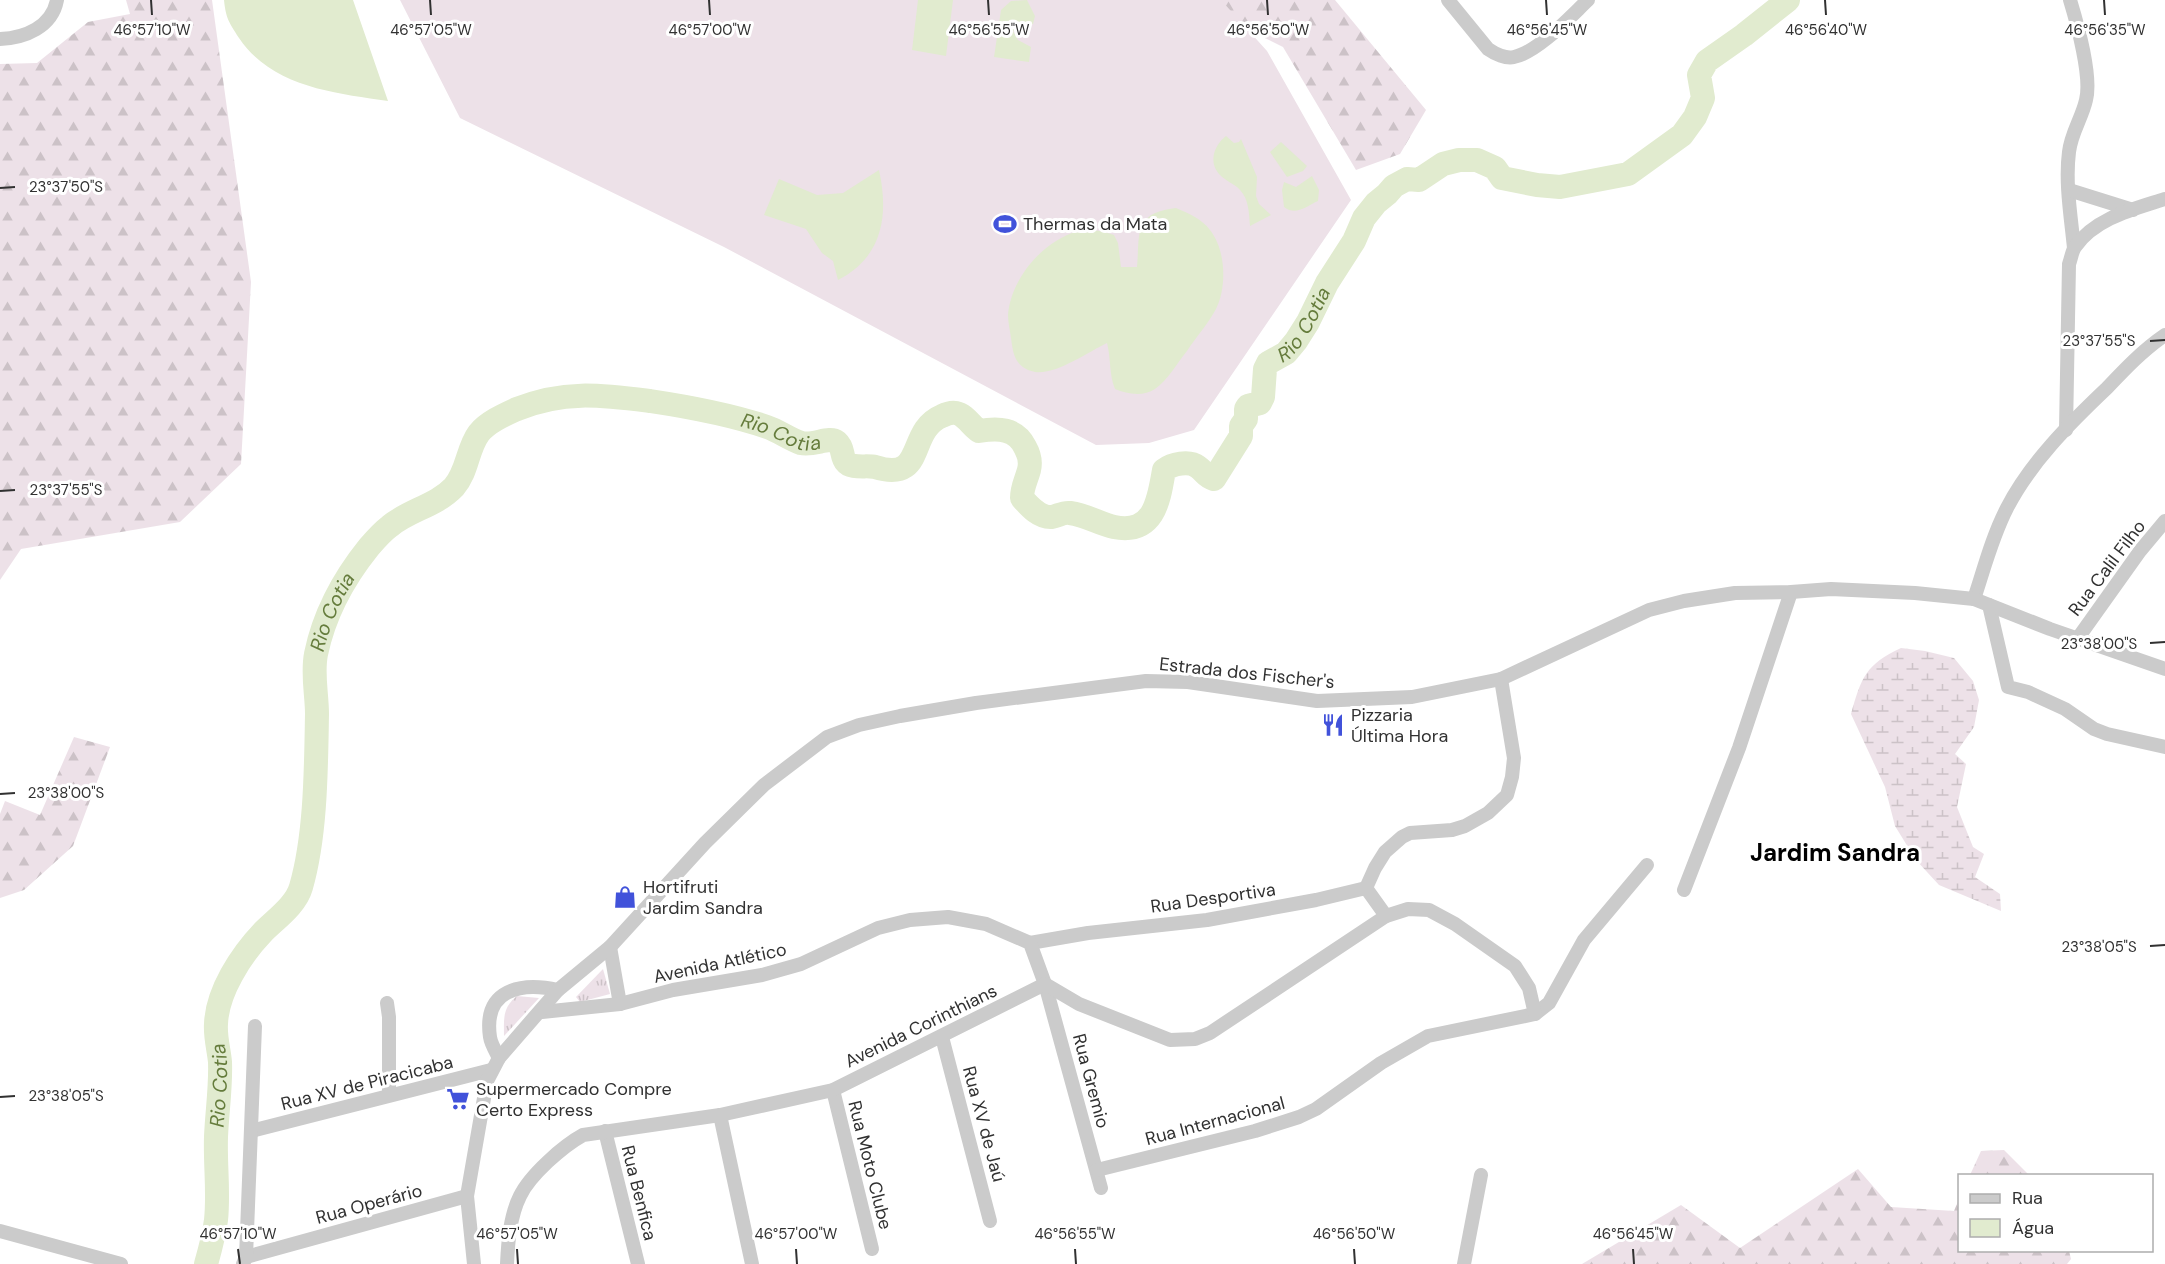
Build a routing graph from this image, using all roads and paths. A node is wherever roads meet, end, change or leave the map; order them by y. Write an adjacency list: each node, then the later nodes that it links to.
1 (57, 0): 5 (street)
2 (1448, 0): 3 (street)
3 (1588, 0)
4 (2070, 0): 6 (street)
5 (0, 39)
6 (2069, 190): 8 (street); 9 (street)
7 (2165, 199): 8 (street)
8 (2133, 210): 9 (street)
9 (2074, 248): 11 (street)
10 (2165, 335): 11 (street)
11 (2066, 430): 14 (street)
12 (2165, 521): 16 (street, Rua Calil Filho)
13 (1791, 592): 14 (street, Estrada dos Fischer's); 18 (street, Estrada dos Fischer's); 22 (street)
14 (1974, 599): 15 (street, Estrada dos Fischer's)
15 (1989, 605): 16 (street, Estrada dos Fischer's); 19 (street)
16 (2078, 638): 17 (street, Estrada dos Fischer's)
17 (2165, 669)
18 (1501, 679): 21 (street); 25 (street, Estrada dos Fischer's)
19 (2165, 747)
20 (1647, 865): 31 (street)
21 (1366, 888): 23 (street); 24 (street, Rua Desportiva)
22 (1684, 890)
23 (1386, 916): 26 (street); 31 (street)
24 (1030, 943): 26 (street); 29 (street, Avenida Atlético)
25 (610, 947): 27 (street, Estrada dos Fischer's); 29 (street)
26 (1045, 984): 33 (street, Avenida Corinthians); 40 (street, Rua Gremio)
27 (558, 990): 30 (street, Estrada dos Fischer's); 34 (street)
28 (387, 1003): 36 (street)
29 (620, 1004): 30 (street, Avenida Atlético)
30 (542, 1012): 34 (street, Estrada dos Fischer's)
31 (1535, 1014): 40 (street, Rua Internacional)
32 (255, 1026): 38 (street)
33 (942, 1037): 35 (street, Avenida Corinthians); 44 (street, Rua XV de Jaú)
34 (495, 1064): 36 (street, Rua XV de Piracicaba); 43 (street, Estrada dos Fischer's)
35 (833, 1090): 37 (street, Avenida Corinthians); 46 (street, Rua Moto Clube)
36 (389, 1094): 38 (street, Rua XV de Piracicaba)
37 (720, 1115): 39 (street, Avenida Corinthians); 52 (street)
38 (251, 1131): 47 (street)
39 (605, 1131): 50 (street, Avenida Corinthians); 51 (street, Rua Benfica)
40 (1097, 1170): 42 (street, Rua Gremio)
41 (1481, 1175): 53 (street)
42 (1101, 1188)
43 (466, 1196): 47 (street, Rua Operário); 49 (street, Estrada dos Fischer's)
44 (990, 1221)
45 (0, 1231): 48 (street)
46 (872, 1249)
47 (244, 1260)
48 (121, 1264)
49 (474, 1264)
50 (507, 1264)
51 (638, 1264)
52 (752, 1264)
53 (1464, 1264)

